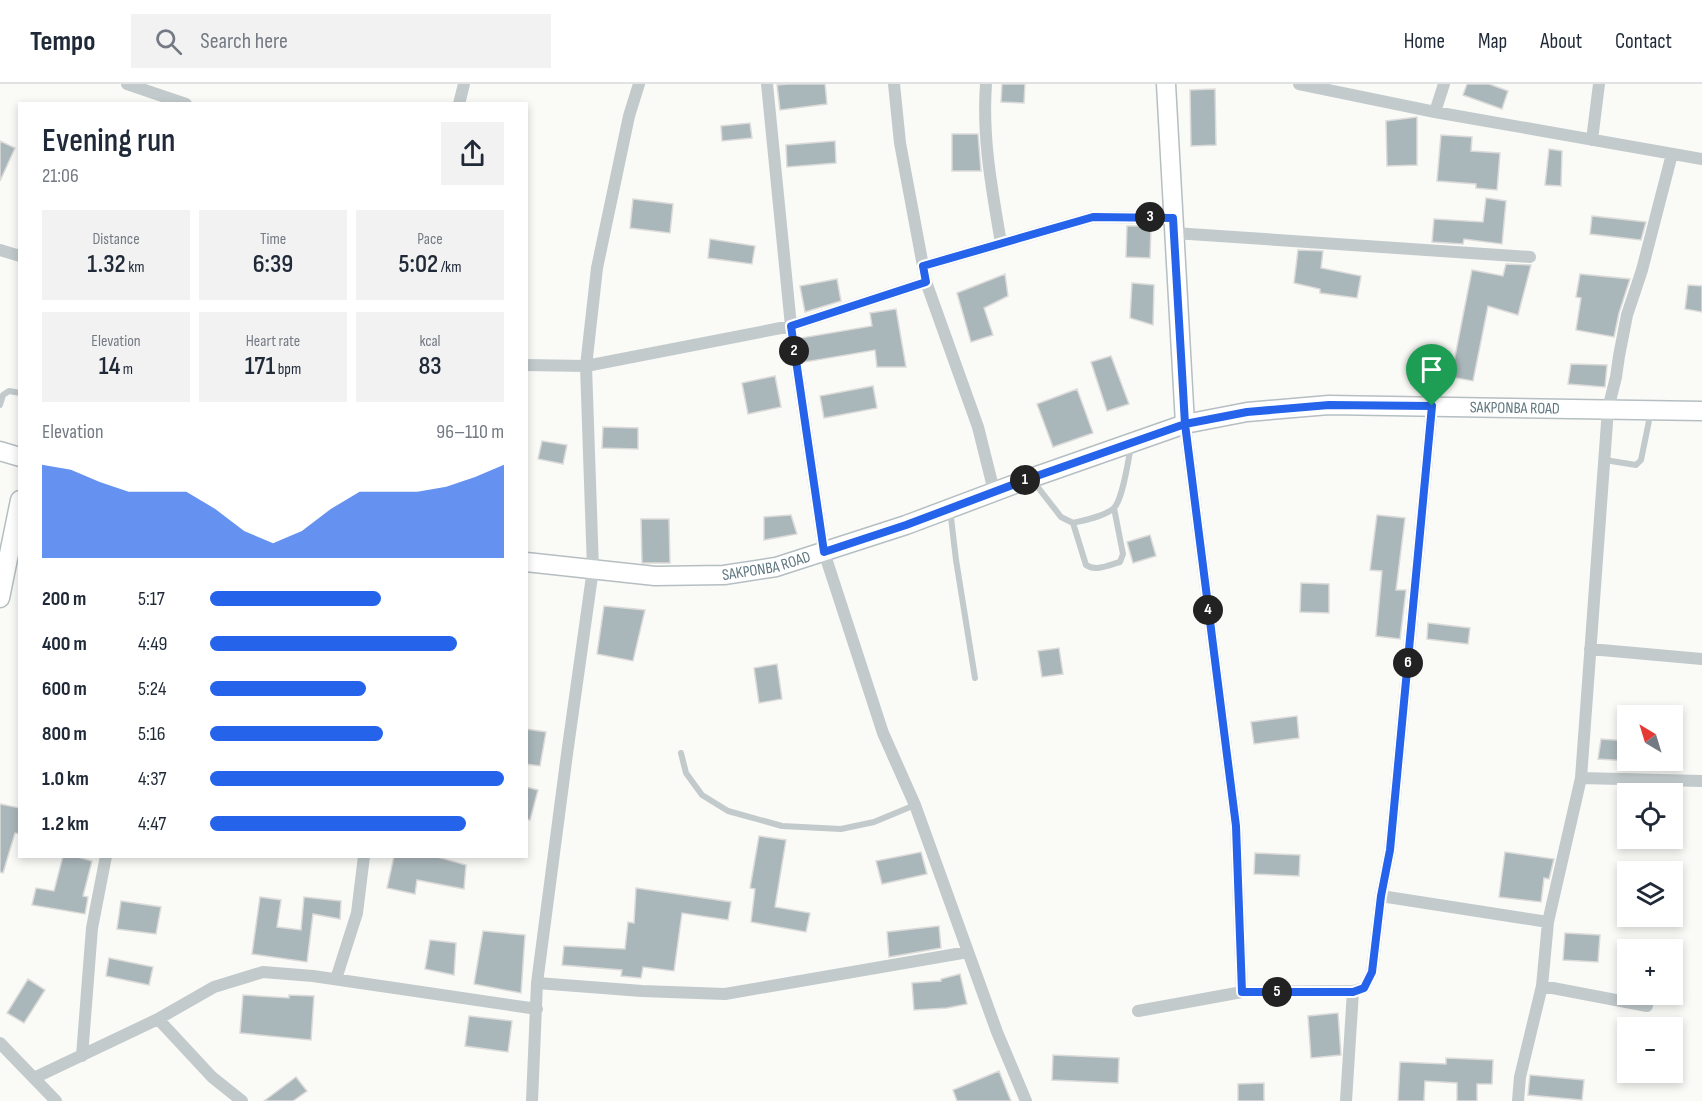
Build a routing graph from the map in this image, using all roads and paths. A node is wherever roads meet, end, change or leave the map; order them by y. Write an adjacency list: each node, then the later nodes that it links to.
1 (128, 84): 11 (street)
2 (464, 84): 12 (street)
3 (639, 84): 26 (street)
4 (767, 84): 24 (street)
5 (894, 84): 22 (street)
6 (986, 84): 18 (street)
7 (1166, 84): 17 (main road)
8 (1303, 84): 13 (street)
9 (1444, 84): 13 (street)
10 (1599, 84): 14 (street)
11 (180, 102)
12 (460, 102)
13 (1435, 112): 14 (street)
14 (1592, 140): 15 (street)
15 (1672, 153): 16 (street); 30 (street)
16 (1702, 159)
17 (1174, 225): 18 (street); 21 (street); 33 (main road)
18 (1001, 243): 22 (street)
19 (0, 250): 20 (street)
20 (18, 255)
21 (1530, 257)
22 (923, 266): 23 (street)
23 (926, 282): 24 (street); 39 (street)
24 (791, 326): 26 (street); 44 (street)
25 (528, 365): 26 (street)
26 (586, 366): 46 (street)
27 (18, 393): 28 (lane)
28 (0, 405)
29 (1432, 406): 30 (main road, SAKPONBA ROAD); 33 (main road, SAKPONBA ROAD); 57 (street)
30 (1608, 409): 31 (main road, SAKPONBA ROAD); 37 (street)
31 (1651, 410): 32 (main road, SAKPONBA ROAD); 37 (lane)
32 (1702, 411)
33 (1185, 424): 34 (main road, SAKPONBA ROAD); 63 (street)
34 (1131, 443): 38 (main road, SAKPONBA ROAD); 41 (lane)
35 (0, 451): 36 (main road)
36 (18, 457)
37 (1604, 460): 48 (street)
38 (1031, 478): 39 (main road, SAKPONBA ROAD); 43 (lane)
39 (994, 491): 40 (main road, SAKPONBA ROAD)
40 (950, 508): 44 (main road, SAKPONBA ROAD); 50 (lane)
41 (1114, 508): 43 (lane); 43 (lane)
42 (18, 510): 47 (main road)
43 (1074, 523)
44 (824, 552): 46 (main road, SAKPONBA ROAD); 54 (street)
45 (528, 562): 46 (main road, SAKPONBA ROAD)
46 (593, 569): 61 (street)
47 (0, 598)
48 (1590, 649): 49 (street); 52 (street)
49 (1702, 659)
50 (975, 678)
51 (681, 753): 54 (lane)
52 (1581, 778): 53 (street); 58 (street)
53 (1702, 781)
54 (915, 805): 59 (street)
55 (106, 858): 70 (street)
56 (364, 858): 60 (street)
57 (1381, 896): 58 (street); 64 (street)
58 (1548, 922): 62 (street)
59 (968, 952): 61 (street); 75 (street)
60 (336, 980): 66 (street); 68 (street)
61 (537, 983): 66 (street)
62 (1542, 986): 65 (street); 77 (street)
63 (1242, 992): 64 (street); 67 (street)
64 (1353, 992): 76 (street)
65 (1647, 1006)
66 (537, 1009): 74 (street)
67 (1138, 1011)
68 (158, 1019): 70 (street); 73 (street)
69 (0, 1043): 71 (street)
70 (81, 1056): 71 (street)
71 (34, 1078): 72 (street)
72 (56, 1101)
73 (242, 1101)
74 (532, 1101)
75 (1026, 1101)
76 (1346, 1101)
77 (1518, 1101)

